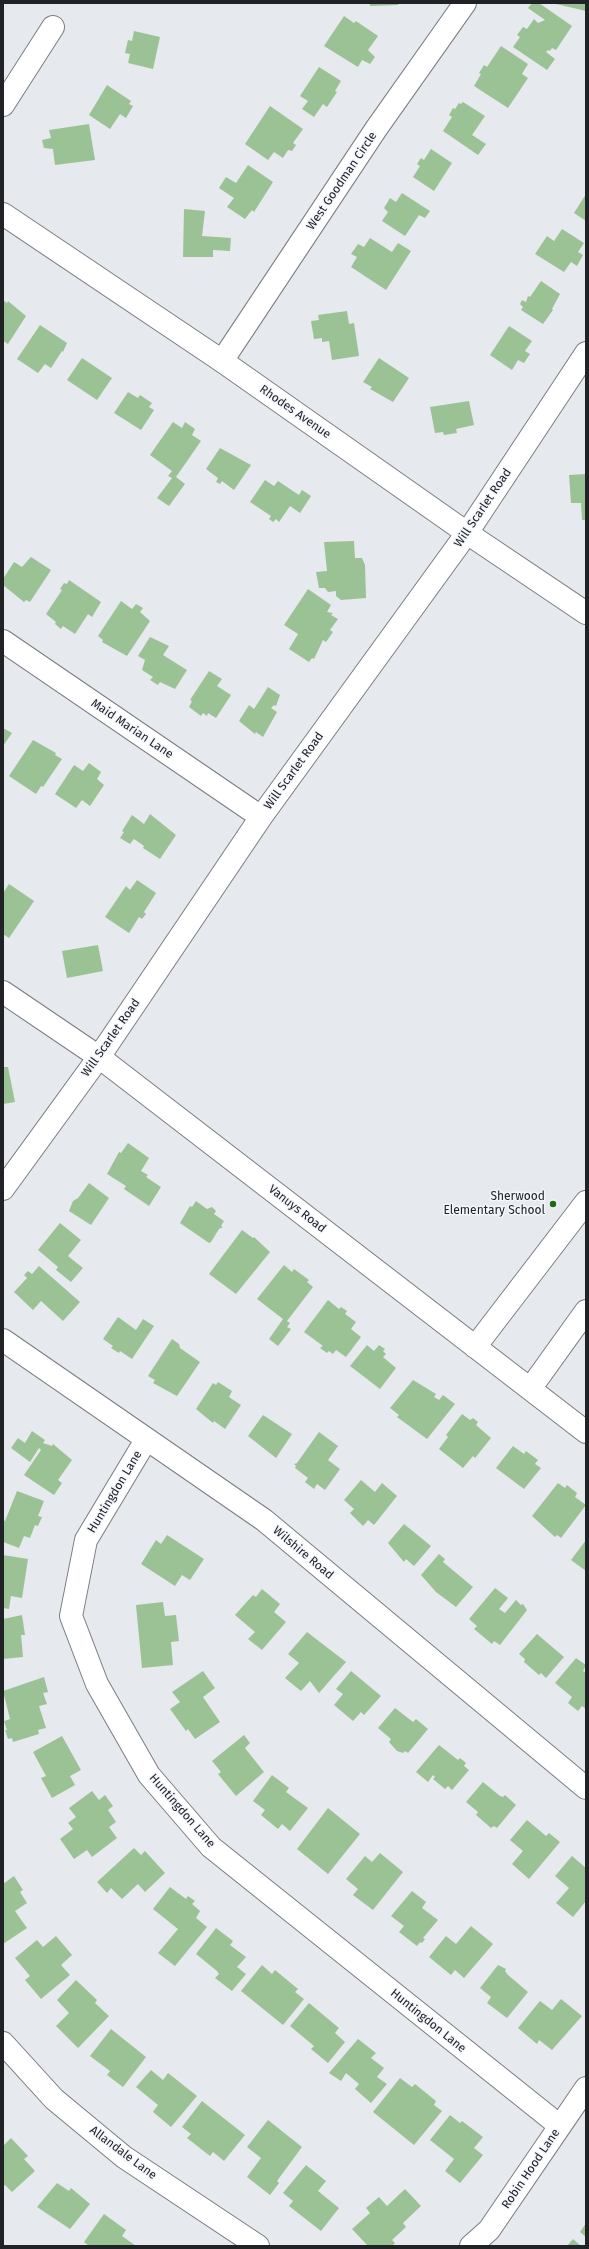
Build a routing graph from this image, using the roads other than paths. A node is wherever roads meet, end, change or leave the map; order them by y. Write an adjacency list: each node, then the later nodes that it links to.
1 (465, 3): 6 (street, West Goodman Circle)
2 (53, 27): 3 (street)
3 (3, 105)
4 (3, 214): 6 (street, Rhodes Avenue)
5 (586, 353): 7 (street, Will Scarlet Road)
6 (222, 361): 7 (street, Rhodes Avenue)
7 (467, 533): 8 (street, Rhodes Avenue); 10 (street, Will Scarlet Road)
8 (586, 612)
9 (3, 641): 10 (street, Maid Marian Lane)
10 (260, 817): 12 (street, Will Scarlet Road)
11 (3, 992): 12 (street, Vanuys Road)
12 (99, 1057): 13 (street, Will Scarlet Road); 17 (street, Vanuys Road)
13 (3, 1189)
14 (586, 1202): 17 (street)
15 (586, 1311): 18 (street)
16 (3, 1340): 20 (street, Wilshire Road)
17 (476, 1347): 18 (street, Vanuys Road)
18 (530, 1389): 19 (street, Vanuys Road)
19 (586, 1432)
20 (146, 1440): 21 (street, Wilshire Road); 24 (street, Huntingdon Lane)
21 (586, 1788)
22 (3, 2043): 25 (street, Allandale Lane)
23 (586, 2088): 24 (street, Robin Hood Lane)
24 (560, 2126): 26 (street, Robin Hood Lane)
25 (258, 2246)
26 (471, 2246)

